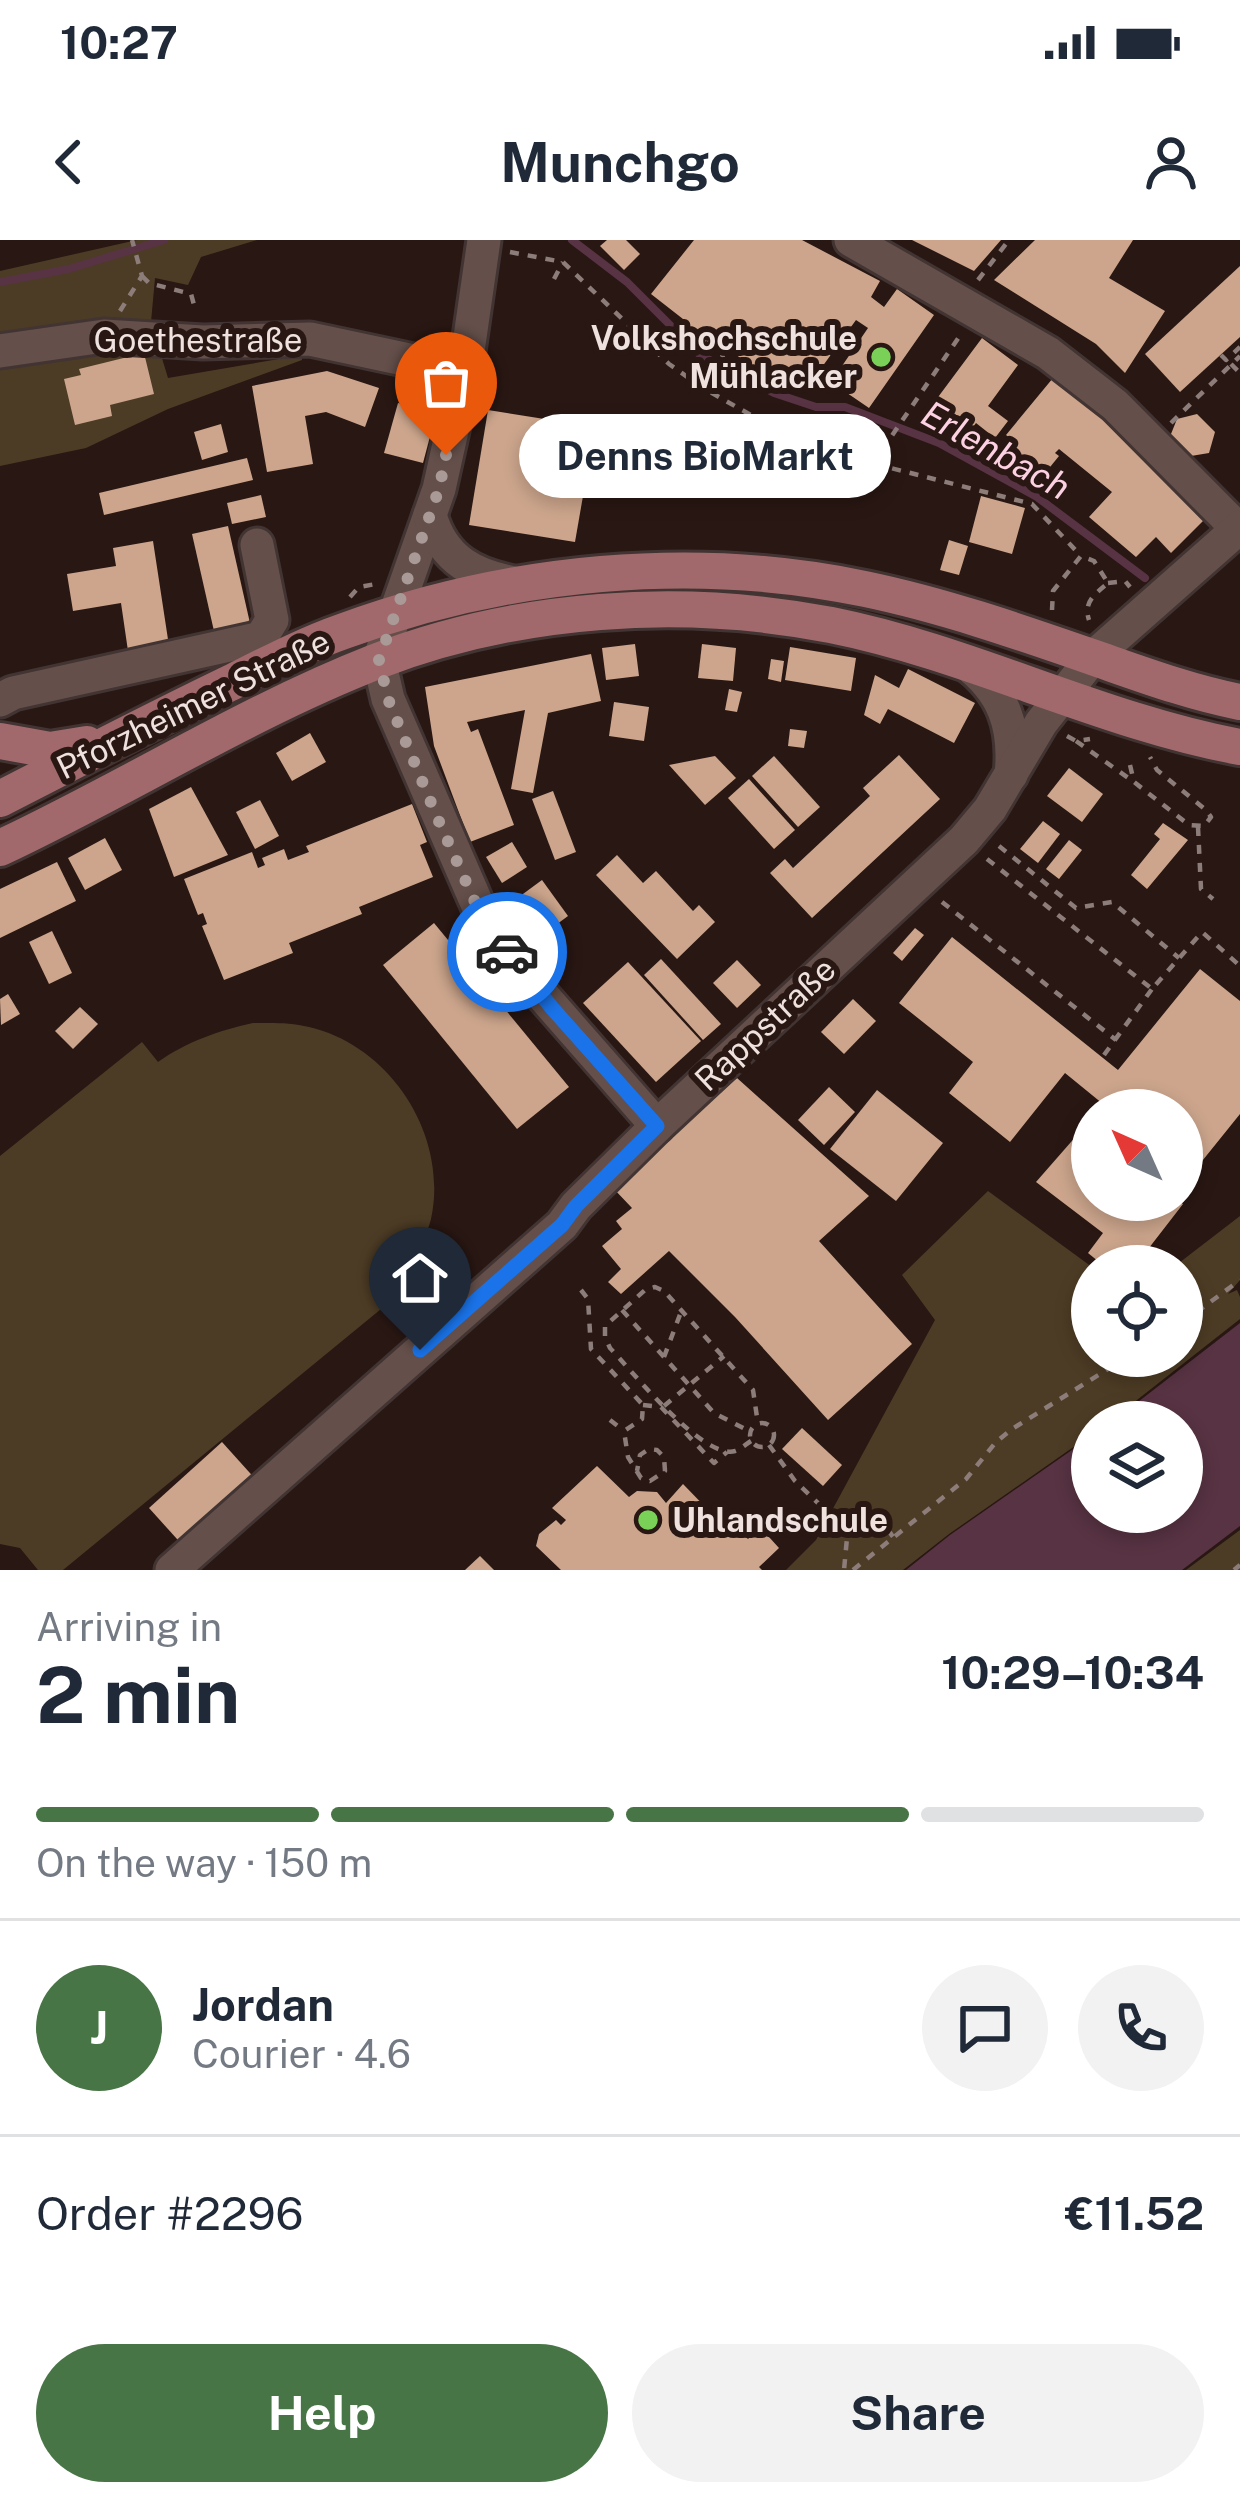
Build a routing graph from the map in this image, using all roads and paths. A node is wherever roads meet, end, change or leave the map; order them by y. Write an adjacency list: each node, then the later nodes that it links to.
1 (133, 240): 6 (path)
2 (851, 240): 8 (street)
3 (1009, 240): 8 (path)
4 (492, 245): 5 (path); 17 (street)
5 (563, 262): 7 (path); 19 (path)
6 (142, 276): 9 (path); 11 (path)
7 (554, 279)
8 (968, 308): 21 (street); 23 (path)
9 (104, 336): 11 (street, Goethestraße); 13 (street, Goethestraße)
10 (707, 340): 19 (path)
11 (203, 342): 17 (street, Goethestraße)
12 (1240, 346): 14 (path)
13 (0, 351)
14 (1221, 355)
15 (1240, 356): 16 (path)
16 (1231, 364): 18 (path); 21 (path)
17 (465, 372): 24 (street)
18 (1240, 373)
19 (704, 385): 20 (path)
20 (766, 423): 22 (path); 23 (path)
21 (1150, 443): 25 (street)
22 (760, 445)
23 (872, 465): 27 (path)
24 (430, 515): 30 (street); 31 (street)
25 (1239, 528): 34 (street)
26 (257, 544): 38 (street)
27 (1081, 556): 29 (path); 33 (path)
28 (1124, 581): 29 (path)
29 (1108, 583): 32 (path)
30 (519, 584): 31 (main road, Pforzheimer Straße); 33 (main road, Pforzheimer Straße)
31 (394, 614): 35 (street); 40 (main road, Pforzheimer Straße)
32 (1089, 620)
33 (1046, 641): 34 (main road, Pforzheimer Straße)
34 (1093, 657): 37 (street); 39 (main road, Pforzheimer Straße)
35 (379, 660): 36 (main road, Pforzheimer Straße); 51 (main road, Pforzheimer Straße); 59 (street)
36 (964, 662): 37 (main road, Pforzheimer Straße); 46 (street)
37 (1061, 695): 43 (main road, Pforzheimer Straße); 46 (street, Rappstraße)
38 (0, 700)
39 (1240, 702)
40 (136, 729): 41 (main road); 48 (main road, Pforzheimer Straße)
41 (0, 741)
42 (1076, 741): 47 (path)
43 (1240, 747)
44 (1150, 757): 49 (path)
45 (1130, 764): 47 (path)
46 (1011, 777): 50 (street, Rappstraße)
47 (1134, 782): 49 (path)
48 (0, 799)
49 (1198, 827): 53 (path)
50 (970, 833): 52 (street, Rappstraße); 54 (path); 56 (path)
51 (5, 834)
52 (919, 883): 57 (path); 59 (street, Rappstraße)
53 (1213, 899)
54 (1179, 958): 55 (path); 56 (path)
55 (1240, 966)
56 (1152, 989): 57 (path)
57 (1116, 1040): 58 (path)
58 (1104, 1055)
59 (657, 1126): 81 (street, Rappstraße)
60 (1240, 1280): 62 (path)
61 (581, 1290): 69 (path)
62 (1203, 1307)
63 (622, 1310): 64 (path); 66 (path); 70 (path)
64 (682, 1311): 65 (path); 66 (path)
65 (724, 1356): 68 (path); 72 (path)
66 (664, 1357): 68 (path)
67 (1095, 1377): 80 (path)
68 (690, 1385): 70 (path); 74 (path)
69 (643, 1405): 73 (path); 77 (path)
70 (664, 1406): 77 (path)
71 (610, 1420): 73 (path)
72 (758, 1424): 74 (path); 76 (path)
73 (624, 1431): 78 (path)
74 (751, 1432): 75 (path)
75 (752, 1441): 76 (path); 77 (path)
76 (769, 1445): 79 (path)
77 (727, 1452)
78 (637, 1471): 78 (path)
79 (826, 1511): 80 (path); 82 (path)
80 (894, 1538): 82 (path)
81 (172, 1570)
82 (849, 1570)

